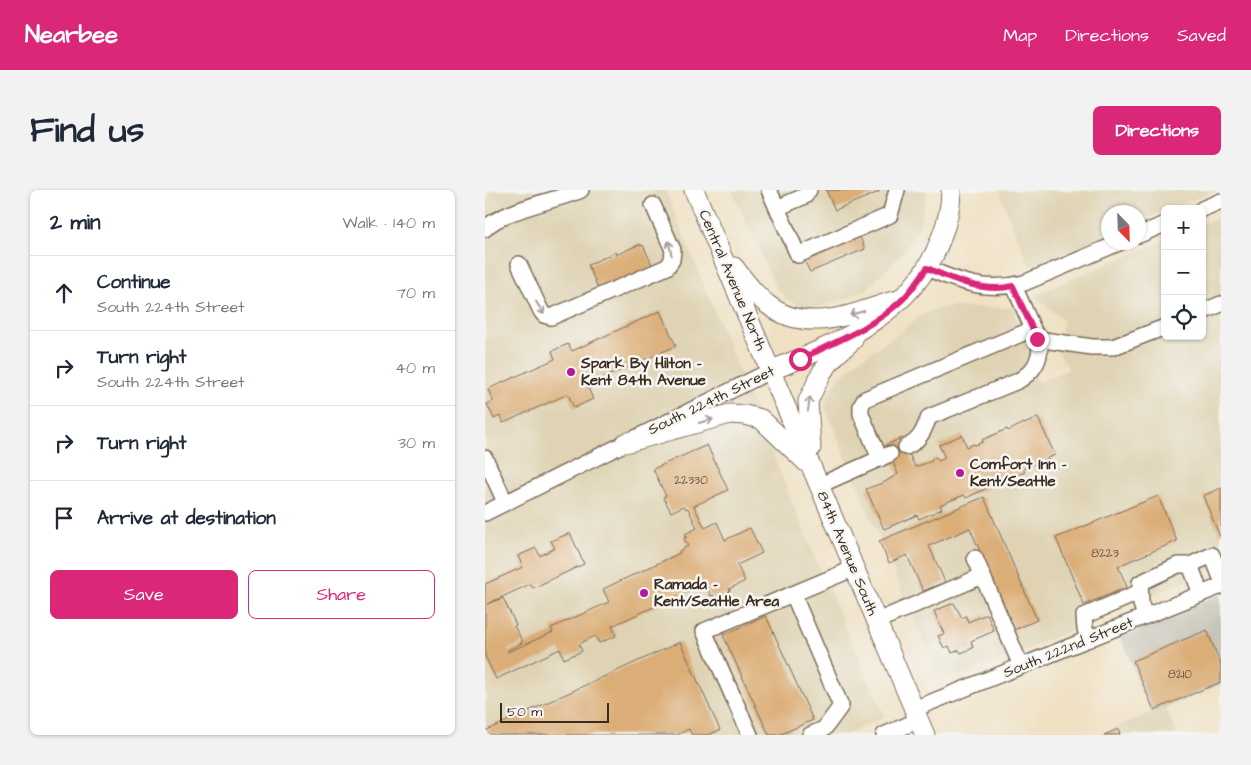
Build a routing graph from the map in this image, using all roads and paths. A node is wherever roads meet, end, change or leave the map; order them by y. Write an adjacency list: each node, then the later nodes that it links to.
1 (581, 190): 7 (street)
2 (694, 190): 15 (main road, Central Avenue North)
3 (769, 190): 11 (street)
4 (809, 190): 11 (street)
5 (897, 190): 11 (street)
6 (951, 190): 18 (main road, South 224th Street)
7 (552, 195): 13 (street)
8 (1221, 201): 10 (street)
9 (653, 205): 17 (street, one-way to 9)
10 (1206, 207)
11 (777, 208)
12 (1161, 226): 14 (street)
13 (485, 229)
14 (1146, 232)
15 (718, 246): 20 (main road, one-way to 15); 26 (main road, Central Avenue North)
16 (1102, 250): 19 (street)
17 (519, 264)
18 (927, 268): 19 (street); 20 (main road, South 224th Street)
19 (1013, 286): 25 (street)
20 (903, 298): 23 (main road, South 224th Street)
21 (1221, 304): 22 (street)
22 (1206, 310)
23 (874, 322): 26 (main road, South 224th Street); 30 (main road, one-way to 23)
24 (1161, 329): 25 (street)
25 (1035, 334): 28 (street); 30 (street)
26 (771, 370): 27 (street, South 224th Street); 30 (main road, 84th Avenue South)
27 (625, 443): 30 (main road, one-way to 30); 31 (street, South 224th Street)
28 (906, 447)
29 (485, 458): 31 (street)
30 (817, 478): 35 (main road, 84th Avenue South)
31 (505, 502): 32 (street, South 224th Street)
32 (485, 513)
33 (975, 558): 36 (street)
34 (1189, 565): 37 (street); 39 (street); 41 (street)
35 (855, 568): 40 (street); 43 (main road, 84th Avenue South)
36 (983, 576): 43 (street); 45 (street)
37 (1221, 578)
38 (1221, 586): 41 (street, South 222nd Street)
39 (1141, 592): 42 (street); 44 (street)
40 (793, 594): 47 (street); 48 (street)
41 (1201, 594): 42 (street, South 222nd Street)
42 (1145, 616): 44 (street, South 222nd Street)
43 (877, 621): 46 (main road, 84th Avenue South)
44 (1089, 639): 45 (street, South 222nd Street)
45 (1021, 666): 46 (street, South 222nd Street)
46 (919, 721): 49 (street, South 222nd Street)
47 (750, 735)
48 (810, 735)
49 (885, 735)

